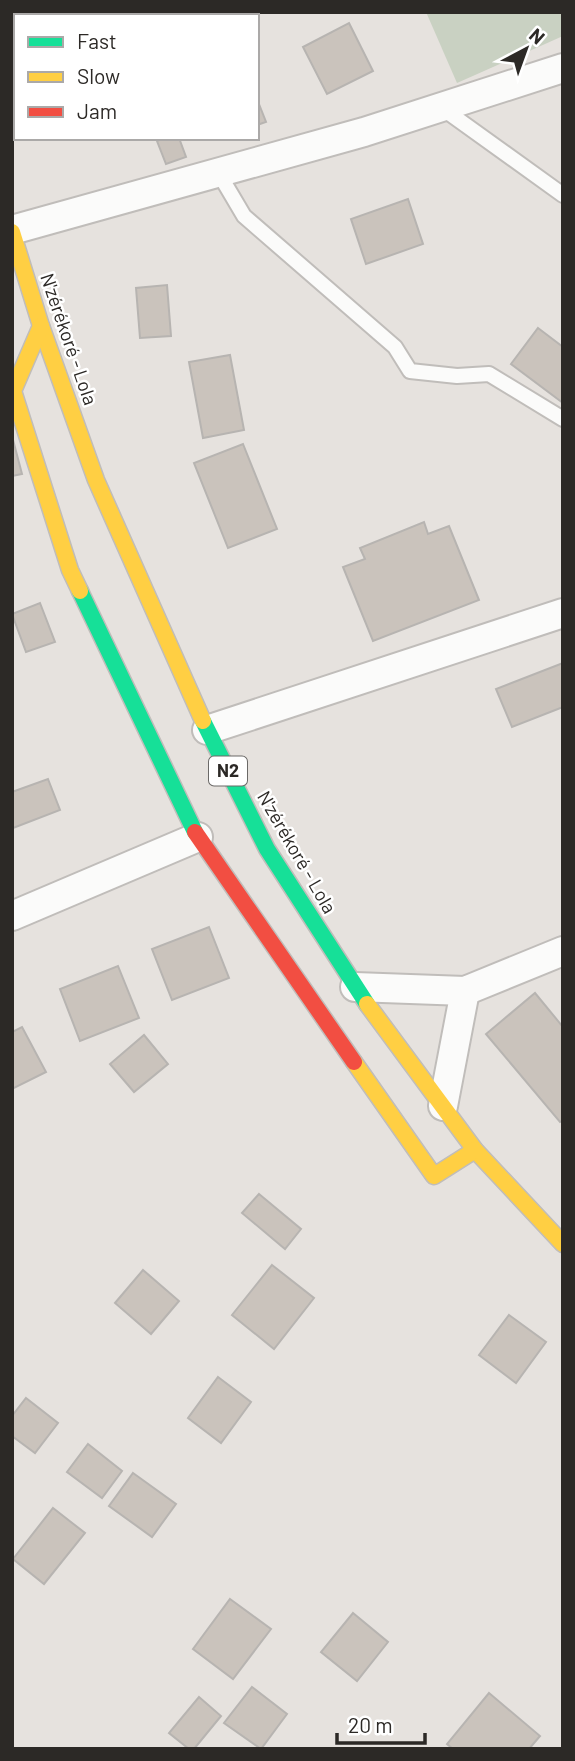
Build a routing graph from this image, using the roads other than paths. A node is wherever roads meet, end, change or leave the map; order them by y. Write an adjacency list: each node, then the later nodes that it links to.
1 (563, 68): 2 (street)
2 (441, 107): 3 (street); 4 (lane)
3 (218, 172): 5 (street); 7 (lane)
4 (563, 195)
5 (12, 231): 6 (main road, N'zérékoré - Lola / N2)
6 (41, 326): 9 (main road, N'zérékoré - Lola / N2); 10 (main road)
7 (563, 419)
8 (563, 613): 9 (street)
9 (207, 730): 13 (main road, N'zérékoré - Lola / N2)
10 (198, 837): 11 (street); 16 (main road)
11 (12, 916)
12 (563, 951): 14 (street)
13 (355, 987): 14 (street); 15 (main road, N'zérékoré - Lola / N2)
14 (465, 991): 15 (street)
15 (443, 1106): 16 (main road, N'zérékoré - Lola / N2)
16 (475, 1150): 17 (main road, N'zérékoré - Lola / N2)
17 (563, 1244)

